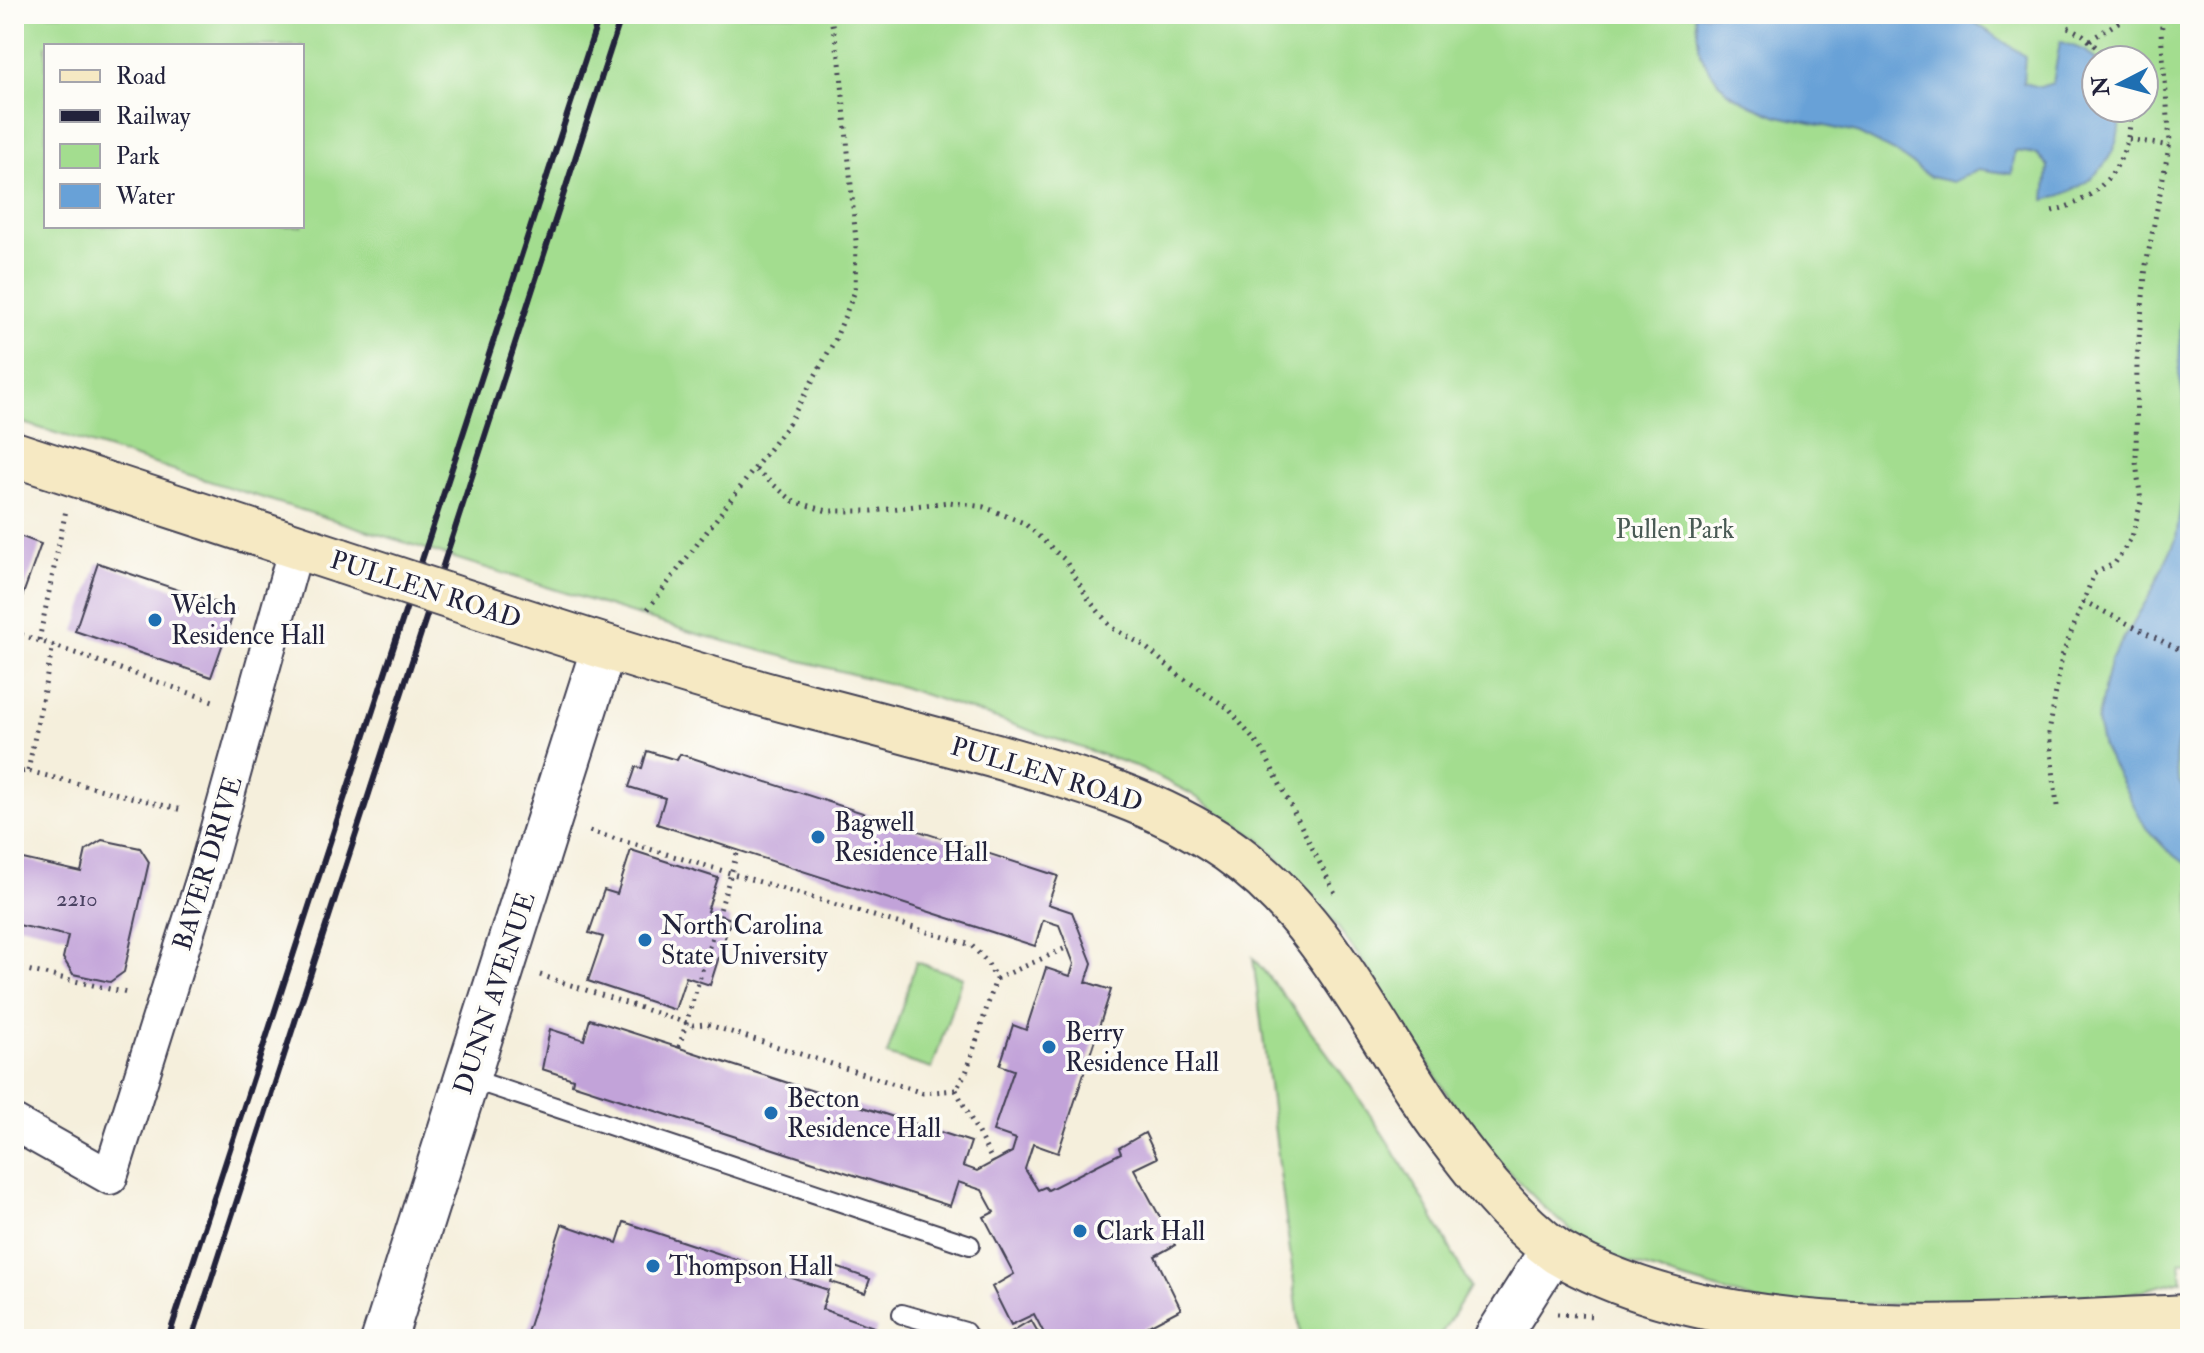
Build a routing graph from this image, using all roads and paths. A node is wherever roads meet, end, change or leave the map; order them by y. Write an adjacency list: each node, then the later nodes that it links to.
1 (831, 14): 12 (path)
2 (2131, 14): 5 (path)
3 (2164, 14): 9 (path)
4 (2068, 27): 5 (path)
5 (2090, 40): 6 (path)
6 (2094, 44)
7 (2130, 124): 8 (path)
8 (2129, 139): 9 (path); 10 (path)
9 (2170, 146): 15 (path)
10 (2052, 211)
11 (14, 454): 14 (main road, PULLEN ROAD)
12 (756, 470): 16 (path); 29 (path)
13 (66, 509): 18 (path)
14 (296, 547): 20 (main road, PULLEN ROAD, bridge); 40 (street, BAVER DRIVE)
15 (2083, 601): 21 (path); 25 (path)
16 (648, 609)
17 (14, 632): 18 (path)
18 (39, 640): 19 (path)
19 (53, 645): 22 (path); 23 (path)
20 (604, 647): 38 (street, DUNN AVENUE); 43 (main road, PULLEN ROAD)
21 (2190, 655)
22 (213, 701)
23 (28, 771): 24 (path); 26 (path)
24 (14, 773)
25 (2057, 806)
26 (182, 810)
27 (578, 827): 30 (path)
28 (738, 850): 30 (path)
29 (1316, 855)
30 (731, 873): 34 (path); 36 (path)
31 (1068, 947): 34 (path)
32 (14, 967): 35 (path)
33 (532, 972): 36 (path)
34 (996, 979): 39 (path)
35 (127, 993)
36 (685, 1022): 37 (path); 39 (path)
37 (679, 1047)
38 (468, 1078): 42 (lane); 50 (street, DUNN AVENUE)
39 (956, 1090): 41 (path)
40 (14, 1123)
41 (993, 1162)
42 (970, 1245)
43 (1553, 1249): 48 (main road, PULLEN ROAD); 52 (street)
44 (2181, 1272): 45 (path)
45 (2190, 1272)
46 (902, 1314): 51 (lane)
47 (1552, 1316): 49 (path)
48 (2187, 1317)
49 (1603, 1318)
50 (384, 1339)
51 (969, 1339)
52 (1496, 1339)

